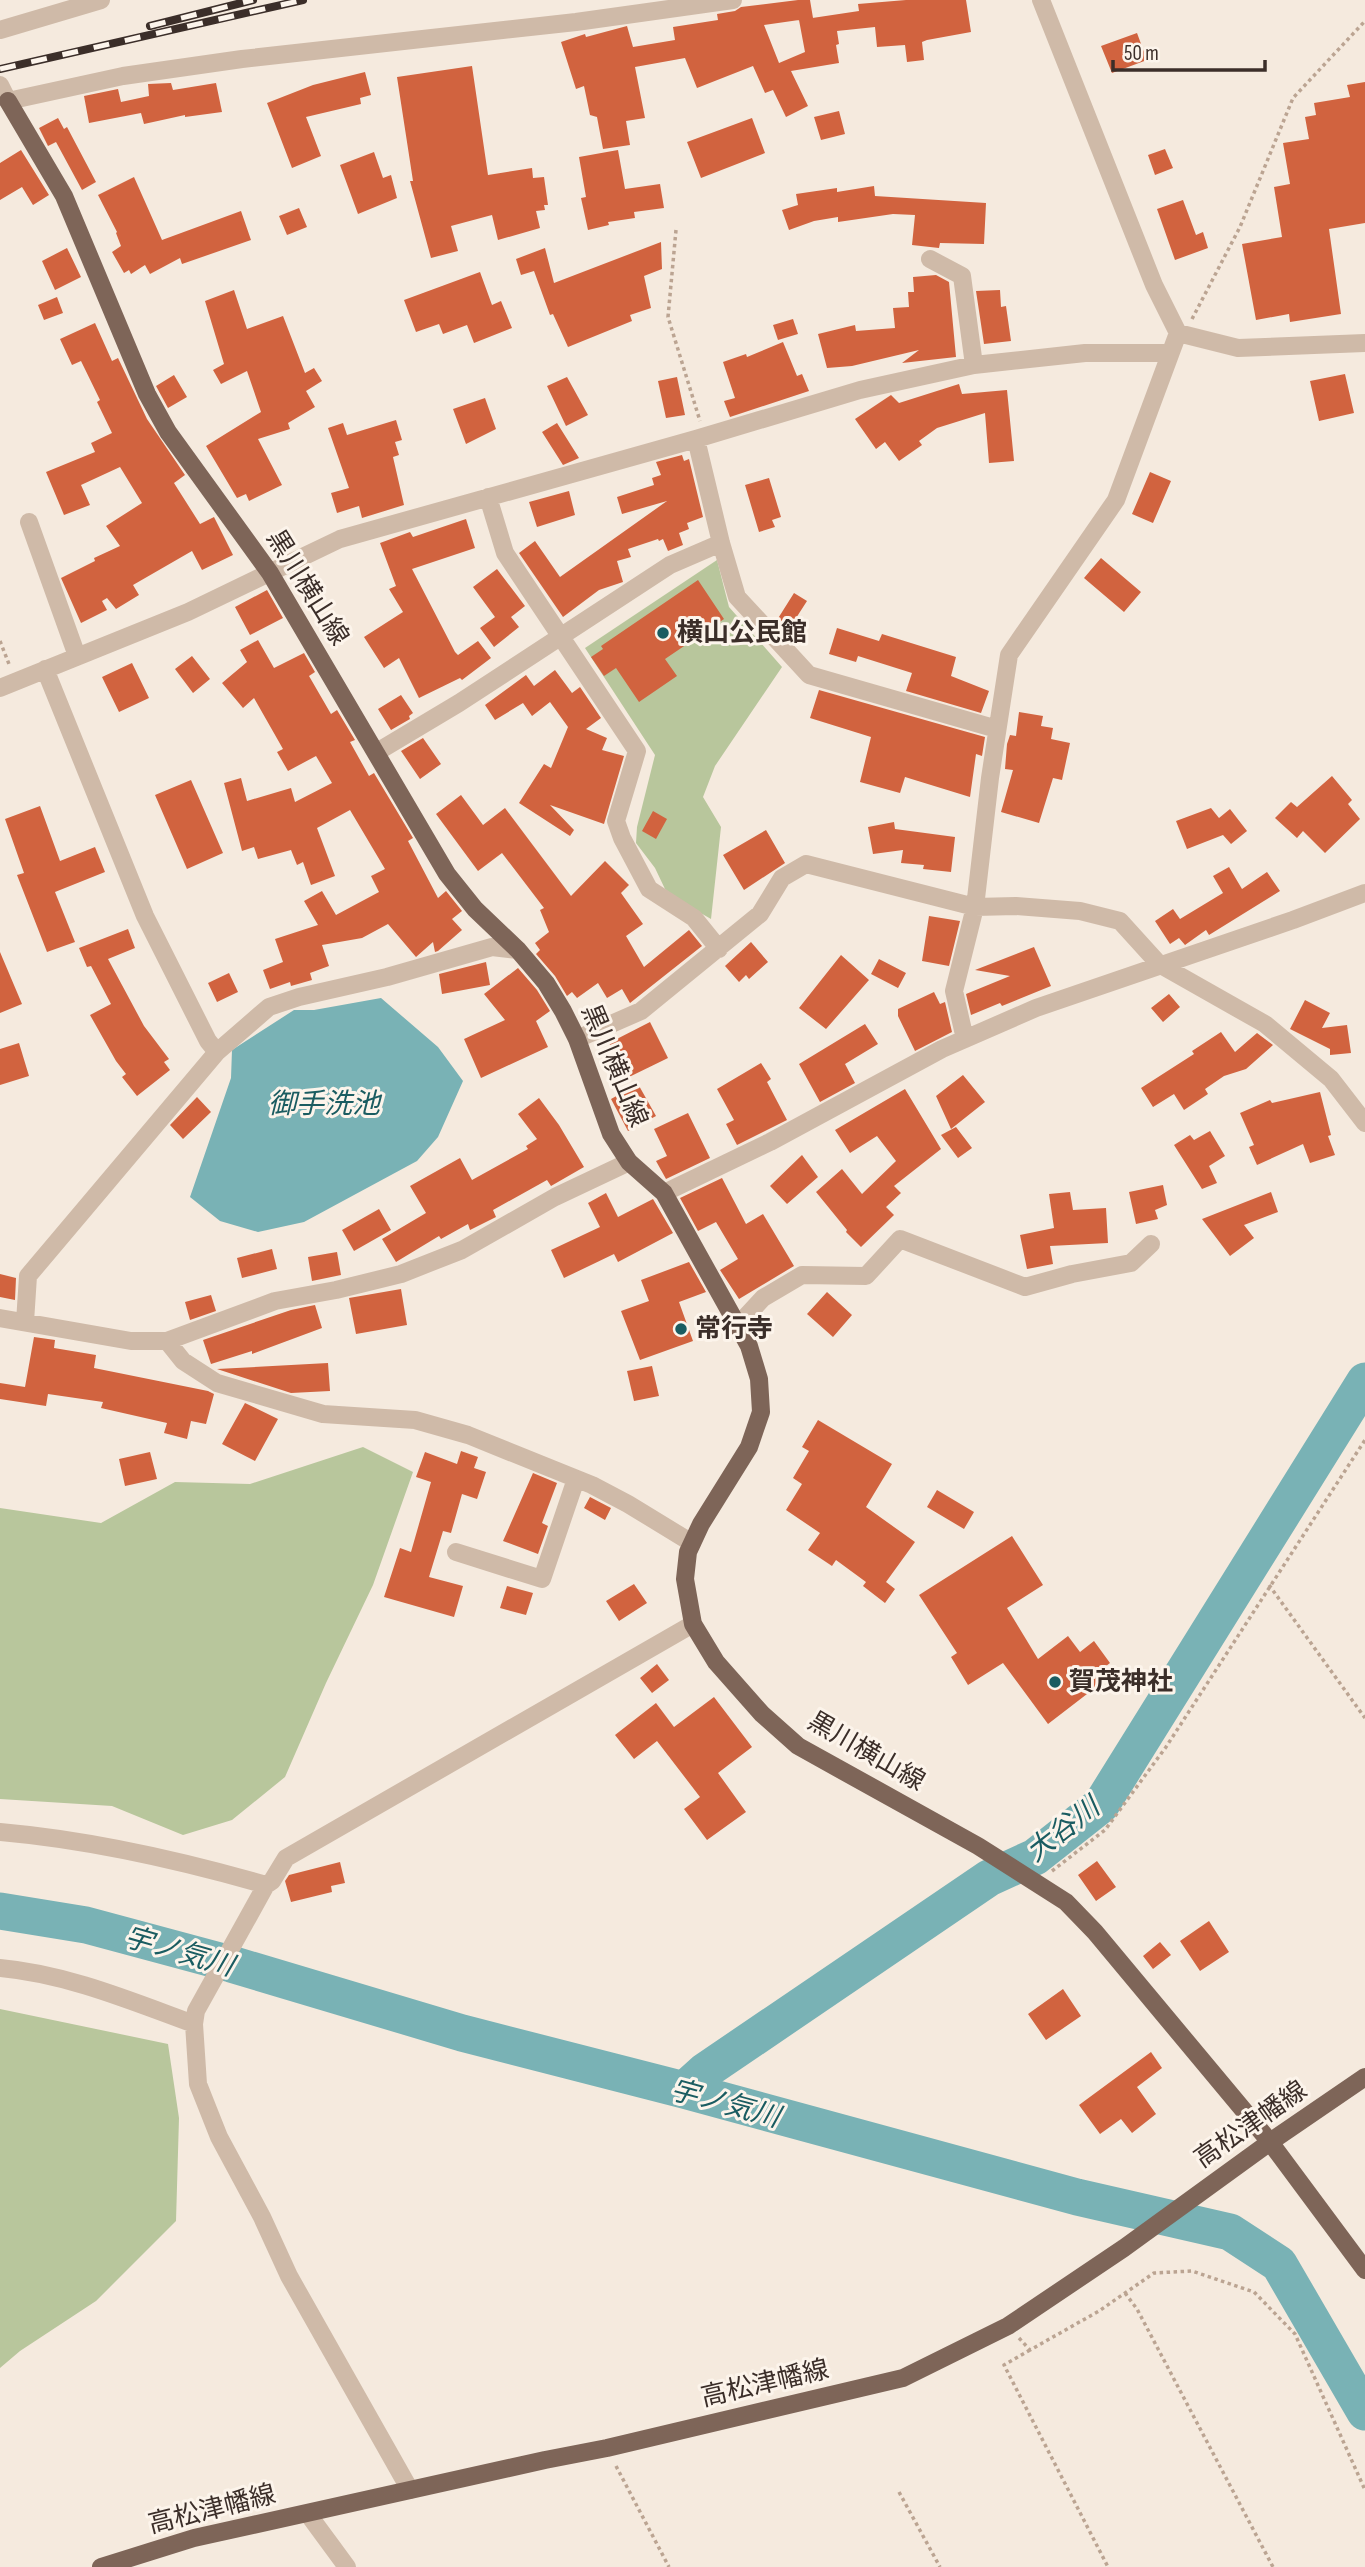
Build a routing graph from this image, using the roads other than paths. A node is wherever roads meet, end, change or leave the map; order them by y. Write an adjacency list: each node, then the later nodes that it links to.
1 (101, 0): 4 (street)
2 (733, 0): 5 (street)
3 (1044, 1): 7 (street)
4 (0, 30)
5 (4, 93): 15 (main road, 黒川横山線)
6 (930, 259): 10 (street)
7 (1178, 333): 8 (street); 9 (street)
8 (1365, 343)
9 (1170, 353): 10 (street); 20 (street)
10 (974, 365): 11 (street)
11 (700, 437): 12 (street); 14 (street)
12 (488, 498): 15 (street); 16 (street)
13 (29, 522): 17 (street)
14 (721, 543): 16 (street); 20 (street)
15 (270, 573): 17 (street); 21 (main road, 黒川横山線)
16 (562, 636): 21 (street); 24 (street)
17 (77, 656): 18 (street)
18 (45, 669): 19 (street); 29 (street)
19 (8, 686)
20 (997, 729): 23 (street)
21 (377, 752): 25 (main road, 黒川横山線)
22 (1365, 893): 26 (street)
23 (975, 907): 24 (street); 26 (street); 28 (street)
24 (719, 949): 27 (street)
25 (518, 950): 27 (main road, 黒川横山線); 29 (street)
26 (1159, 964): 28 (street); 30 (street)
27 (577, 1039): 31 (main road, 黒川横山線)
28 (965, 1039): 32 (street)
29 (218, 1052): 35 (street)
30 (1365, 1123)
31 (629, 1162): 32 (main road, 黒川横山線); 37 (street)
32 (664, 1193): 36 (main road, 黒川横山線)
33 (1151, 1244): 36 (street)
34 (0, 1318): 35 (street)
35 (25, 1322): 37 (street)
36 (738, 1325): 39 (main road, 黒川横山線)
37 (167, 1341): 38 (street)
38 (576, 1479): 39 (street); 40 (street)
39 (692, 1543): 41 (main road, 黒川横山線)
40 (456, 1552)
41 (693, 1624): 43 (street); 47 (main road, 黒川横山線)
42 (0, 1832): 43 (street)
43 (266, 1885): 45 (street)
44 (0, 1968): 45 (street)
45 (195, 2017): 49 (street)
46 (1365, 2077): 47 (main road, 高松津幡線)
47 (1270, 2143): 48 (main road, 黒川横山線); 49 (main road, 高松津幡線)
48 (1365, 2270)
49 (410, 2490): 50 (main road, 高松津幡線)
50 (308, 2514): 51 (main road, 高松津幡線); 52 (street)
51 (101, 2567)
52 (347, 2567)

